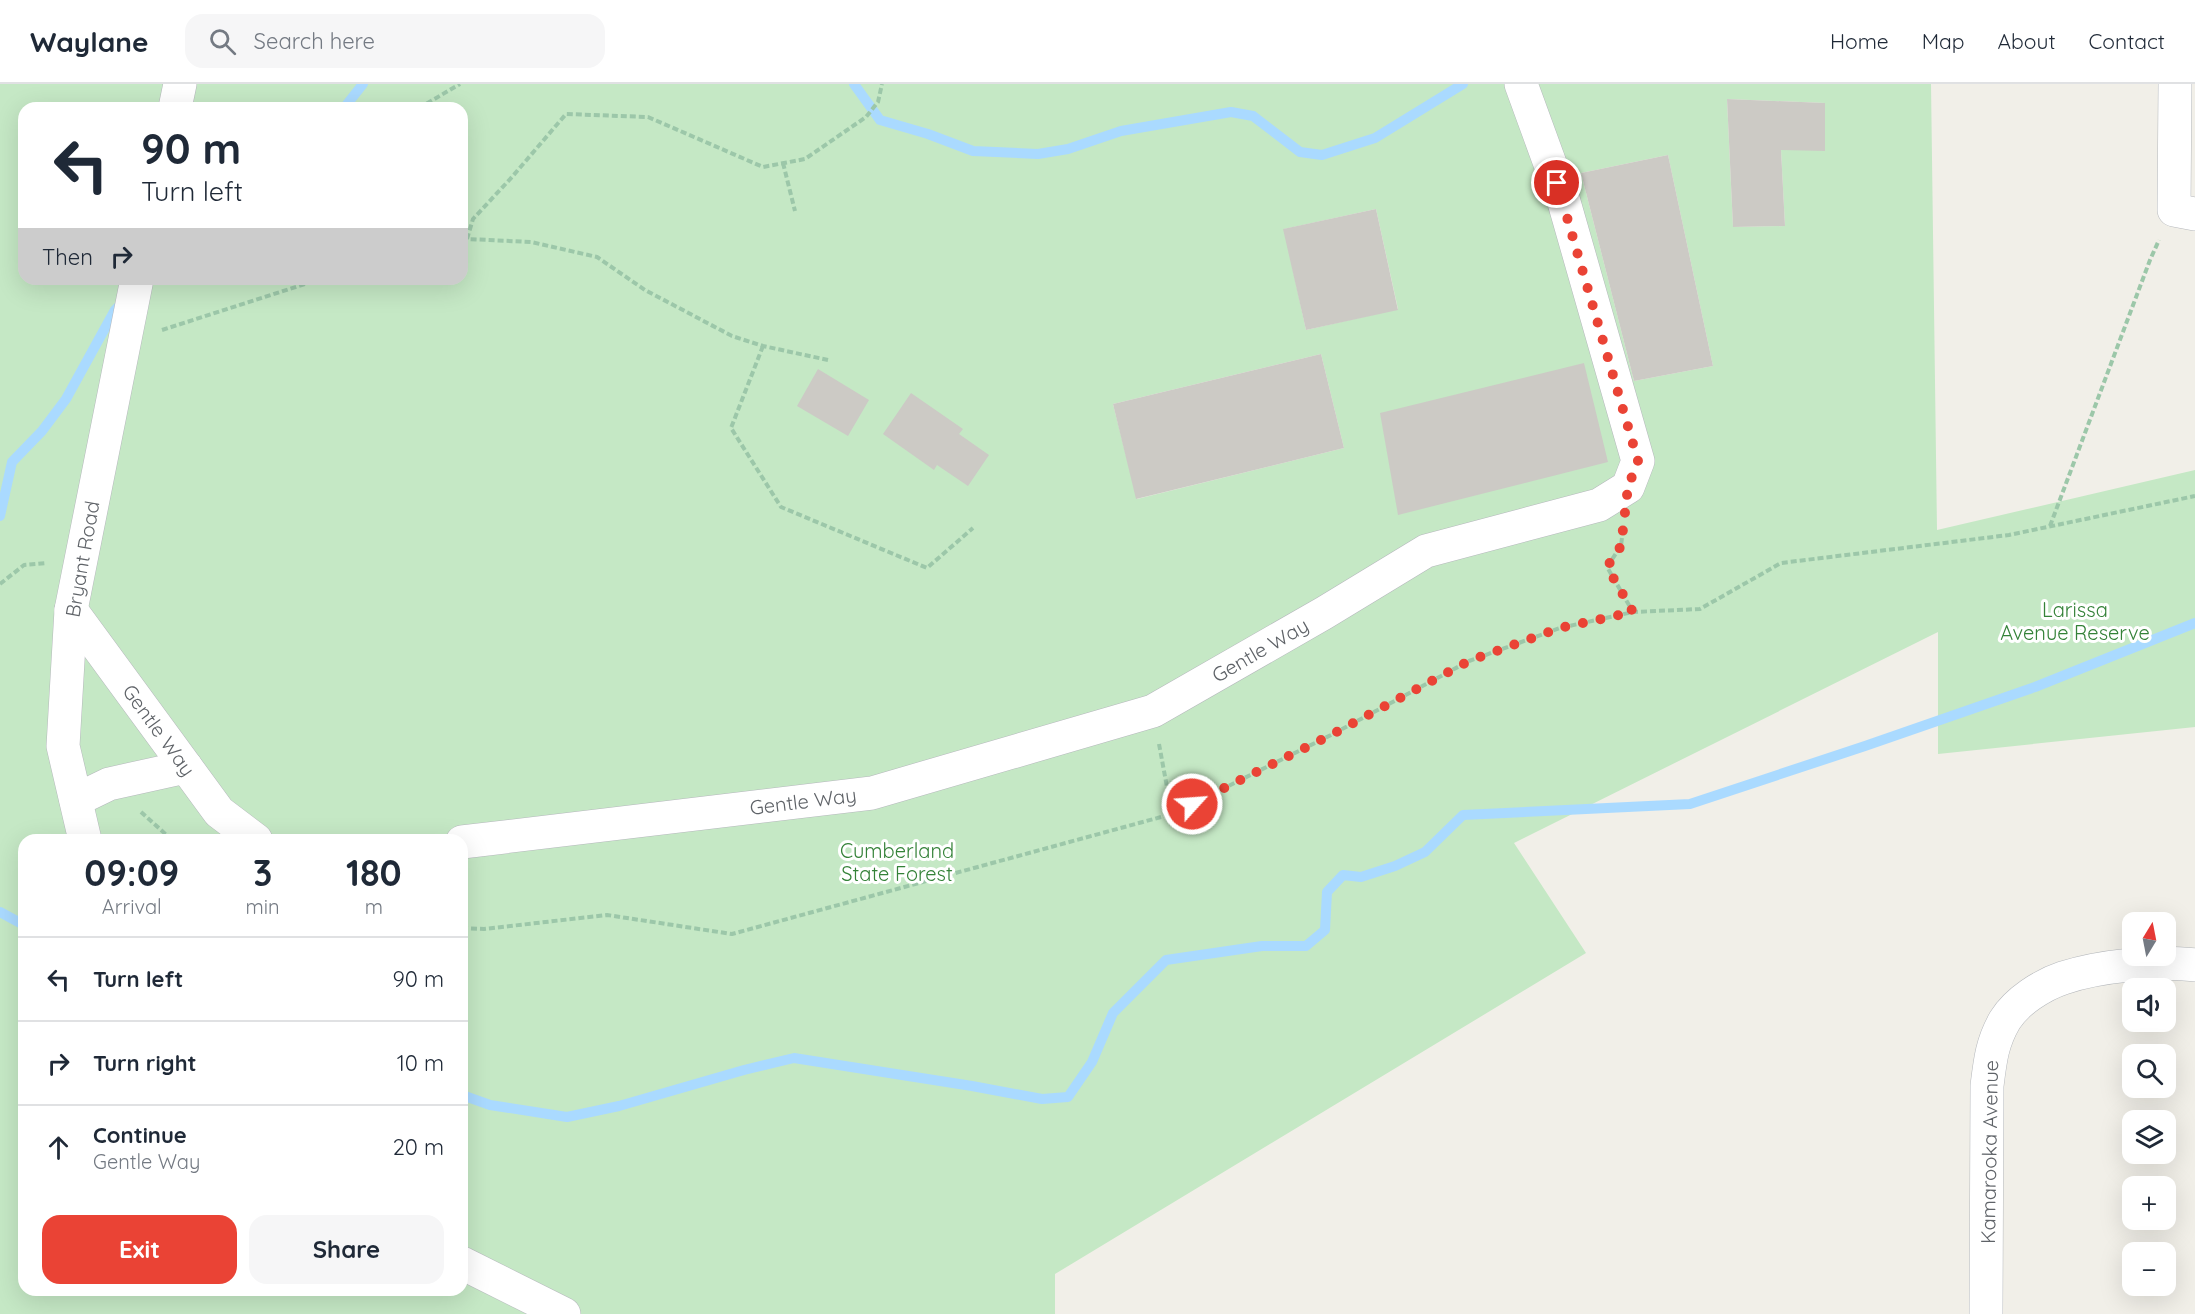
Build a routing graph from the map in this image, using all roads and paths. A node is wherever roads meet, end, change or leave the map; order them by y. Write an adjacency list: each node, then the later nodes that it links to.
1 (180, 84): 6 (street)
2 (460, 84): 7 (path)
3 (882, 84): 8 (path)
4 (1521, 84): 18 (street)
5 (2175, 84): 10 (street)
6 (176, 102)
7 (429, 102)
8 (783, 163): 9 (path); 11 (path)
9 (795, 211)
10 (2184, 212): 20 (path)
11 (468, 235)
12 (468, 238): 16 (path)
13 (136, 285): 15 (street, Bryant Road)
14 (301, 285): 15 (path)
15 (126, 334): 22 (street, Bryant Road)
16 (763, 346): 17 (path); 21 (path)
17 (828, 360)
18 (1628, 487): 25 (path); 26 (street, Gentle Way)
19 (2195, 496): 20 (path)
20 (2050, 526): 25 (path)
21 (973, 528)
22 (81, 560): 23 (path); 24 (street, Bryant Road)
23 (0, 584)
24 (71, 610): 27 (street, Gentle Way); 28 (street, Bryant Road)
25 (1633, 612): 29 (path)
26 (1153, 711): 29 (path); 32 (street, Gentle Way)
27 (186, 767): 28 (street); 31 (street, Gentle Way)
28 (76, 800): 30 (street, Bryant Road)
29 (1172, 814): 33 (path)
30 (84, 834)
31 (248, 834)
32 (468, 841)
33 (468, 928)
34 (2195, 965): 37 (street, Kamarooka Avenue)
35 (468, 1266): 36 (street)
36 (564, 1314)
37 (1986, 1314)

